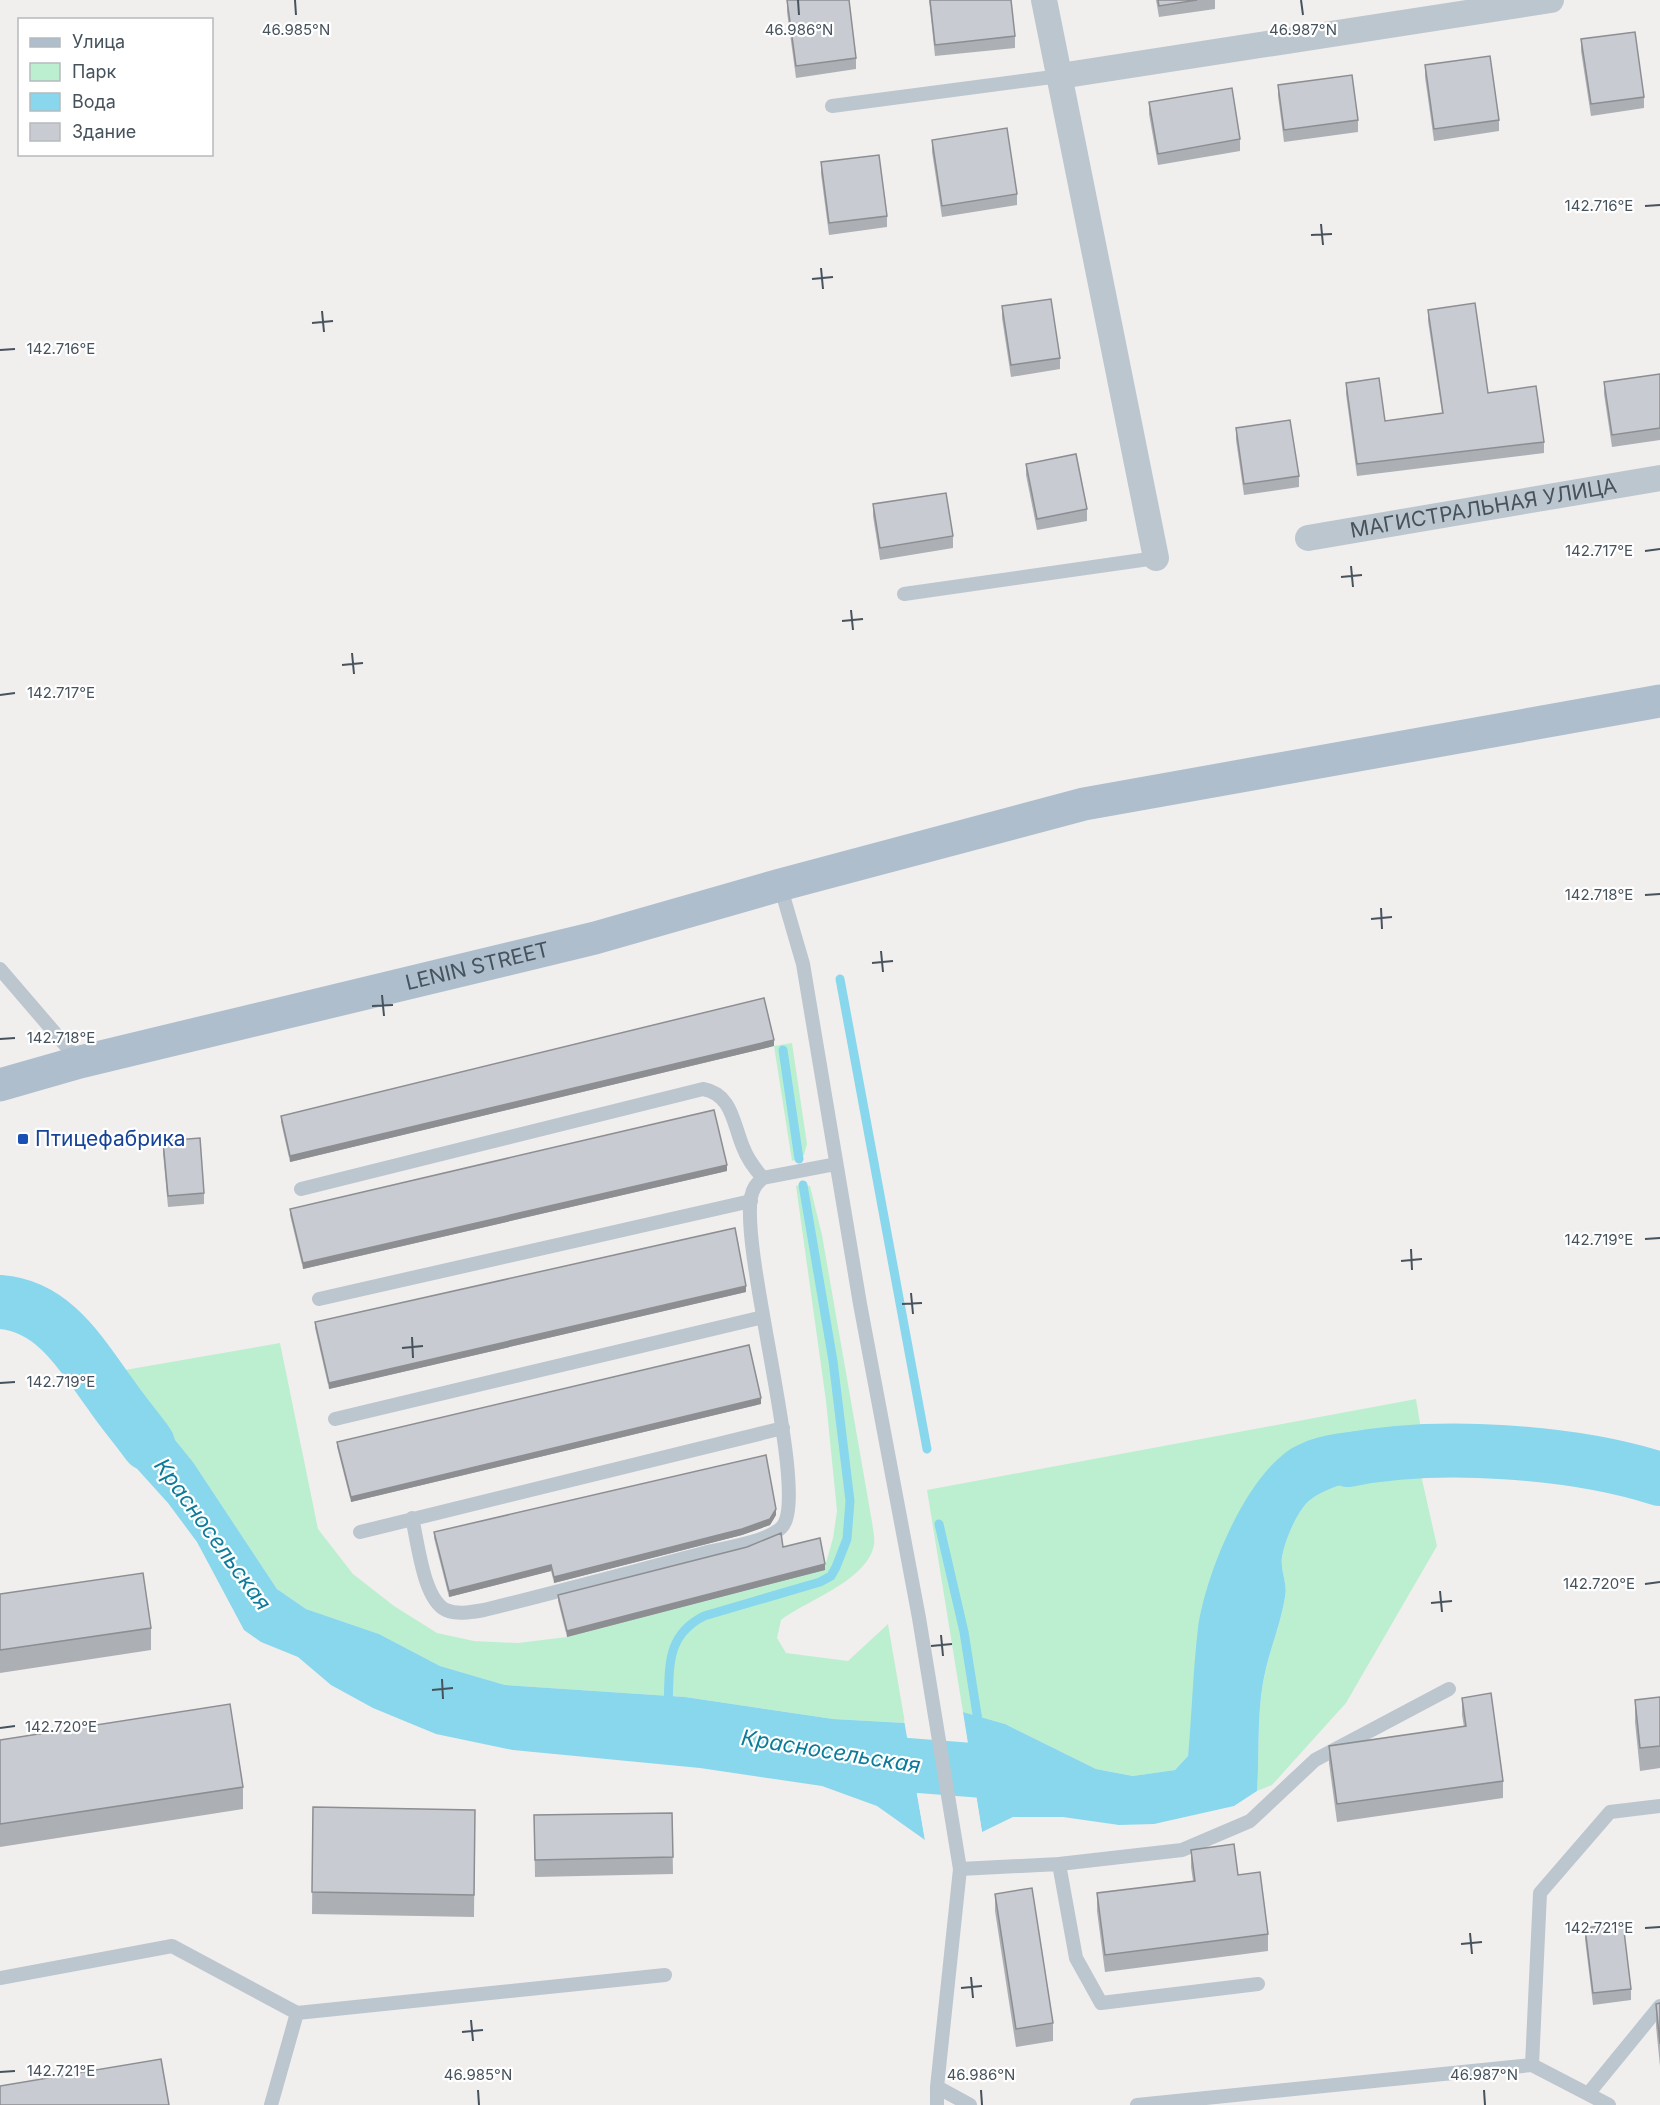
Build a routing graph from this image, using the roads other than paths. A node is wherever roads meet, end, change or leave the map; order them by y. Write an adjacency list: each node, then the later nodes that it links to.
1 (1044, 0): 3 (street)
2 (1551, 0): 3 (street)
3 (1060, 76): 4 (lane); 7 (street)
4 (832, 106)
5 (1660, 478): 6 (street, МАГИСТРАЛЬНАЯ УЛИЦА)
6 (1308, 538)
7 (1156, 558): 8 (lane)
8 (904, 594)
9 (1660, 701): 10 (main road, LENIN STREET)
10 (780, 885): 12 (main road, LENIN STREET); 14 (lane)
11 (0, 969): 12 (lane)
12 (80, 1062): 13 (main road, LENIN STREET)
13 (0, 1085)
14 (836, 1164): 15 (lane); 27 (lane)
15 (763, 1178): 16 (lane); 17 (lane)
16 (301, 1189)
17 (751, 1201): 18 (lane); 19 (lane)
18 (319, 1299)
19 (763, 1317): 20 (lane); 21 (lane)
20 (335, 1419)
21 (783, 1428): 22 (lane); 22 (lane)
22 (412, 1518): 23 (lane)
23 (360, 1532)
24 (1449, 1689): 26 (lane)
25 (1660, 1806): 33 (lane)
26 (1059, 1864): 27 (lane); 30 (lane)
27 (960, 1869): 34 (lane)
28 (665, 1975): 32 (lane)
29 (0, 1978): 32 (lane)
30 (1258, 1984)
31 (1660, 2006): 35 (lane)
32 (297, 2013): 36 (lane)
33 (1532, 2065): 35 (lane); 39 (lane)
34 (937, 2087): 37 (lane); 38 (lane)
35 (1588, 2094): 40 (lane)
36 (271, 2105)
37 (937, 2105)
38 (970, 2105)
39 (1137, 2105)
40 (1610, 2105)

